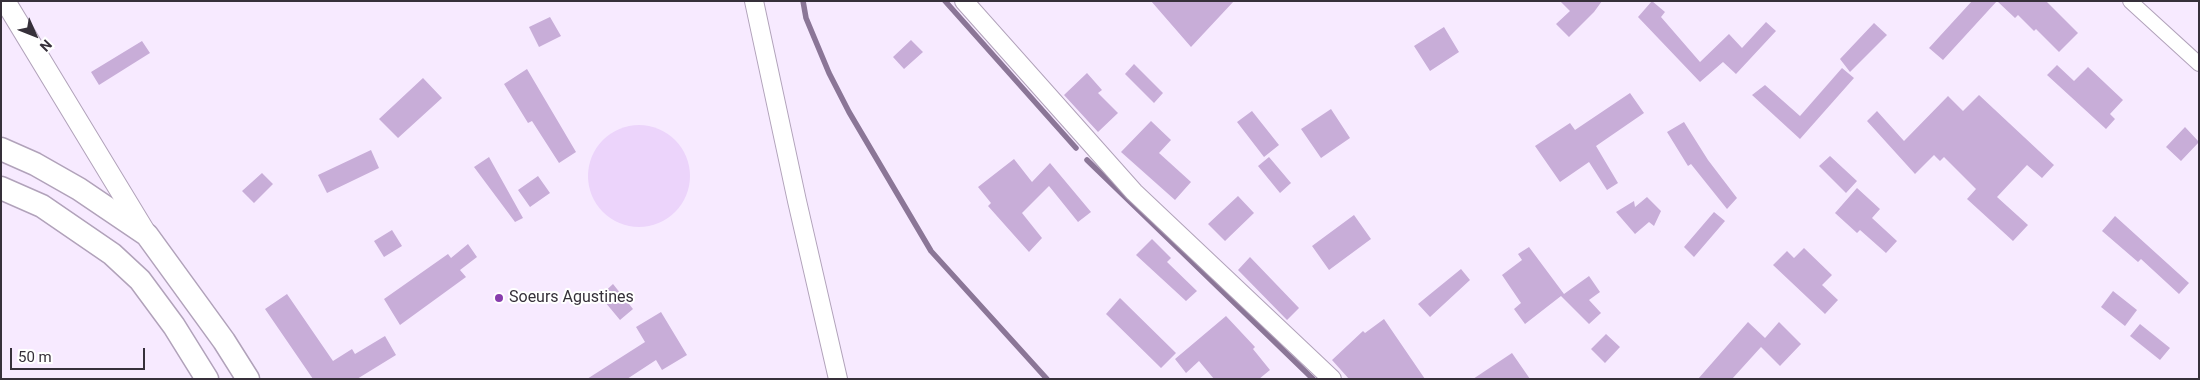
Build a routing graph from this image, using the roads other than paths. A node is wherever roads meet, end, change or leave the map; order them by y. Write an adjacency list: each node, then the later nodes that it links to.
1 (5, 1): 8 (main road)
2 (754, 1): 11 (street)
3 (964, 1): 12 (street)
4 (2130, 1): 5 (street)
5 (2199, 64)
6 (1, 149): 8 (main road)
7 (1, 188): 9 (main road)
8 (147, 235): 10 (main road)
9 (207, 379)
10 (248, 379)
11 (838, 379)
12 (1332, 379)

